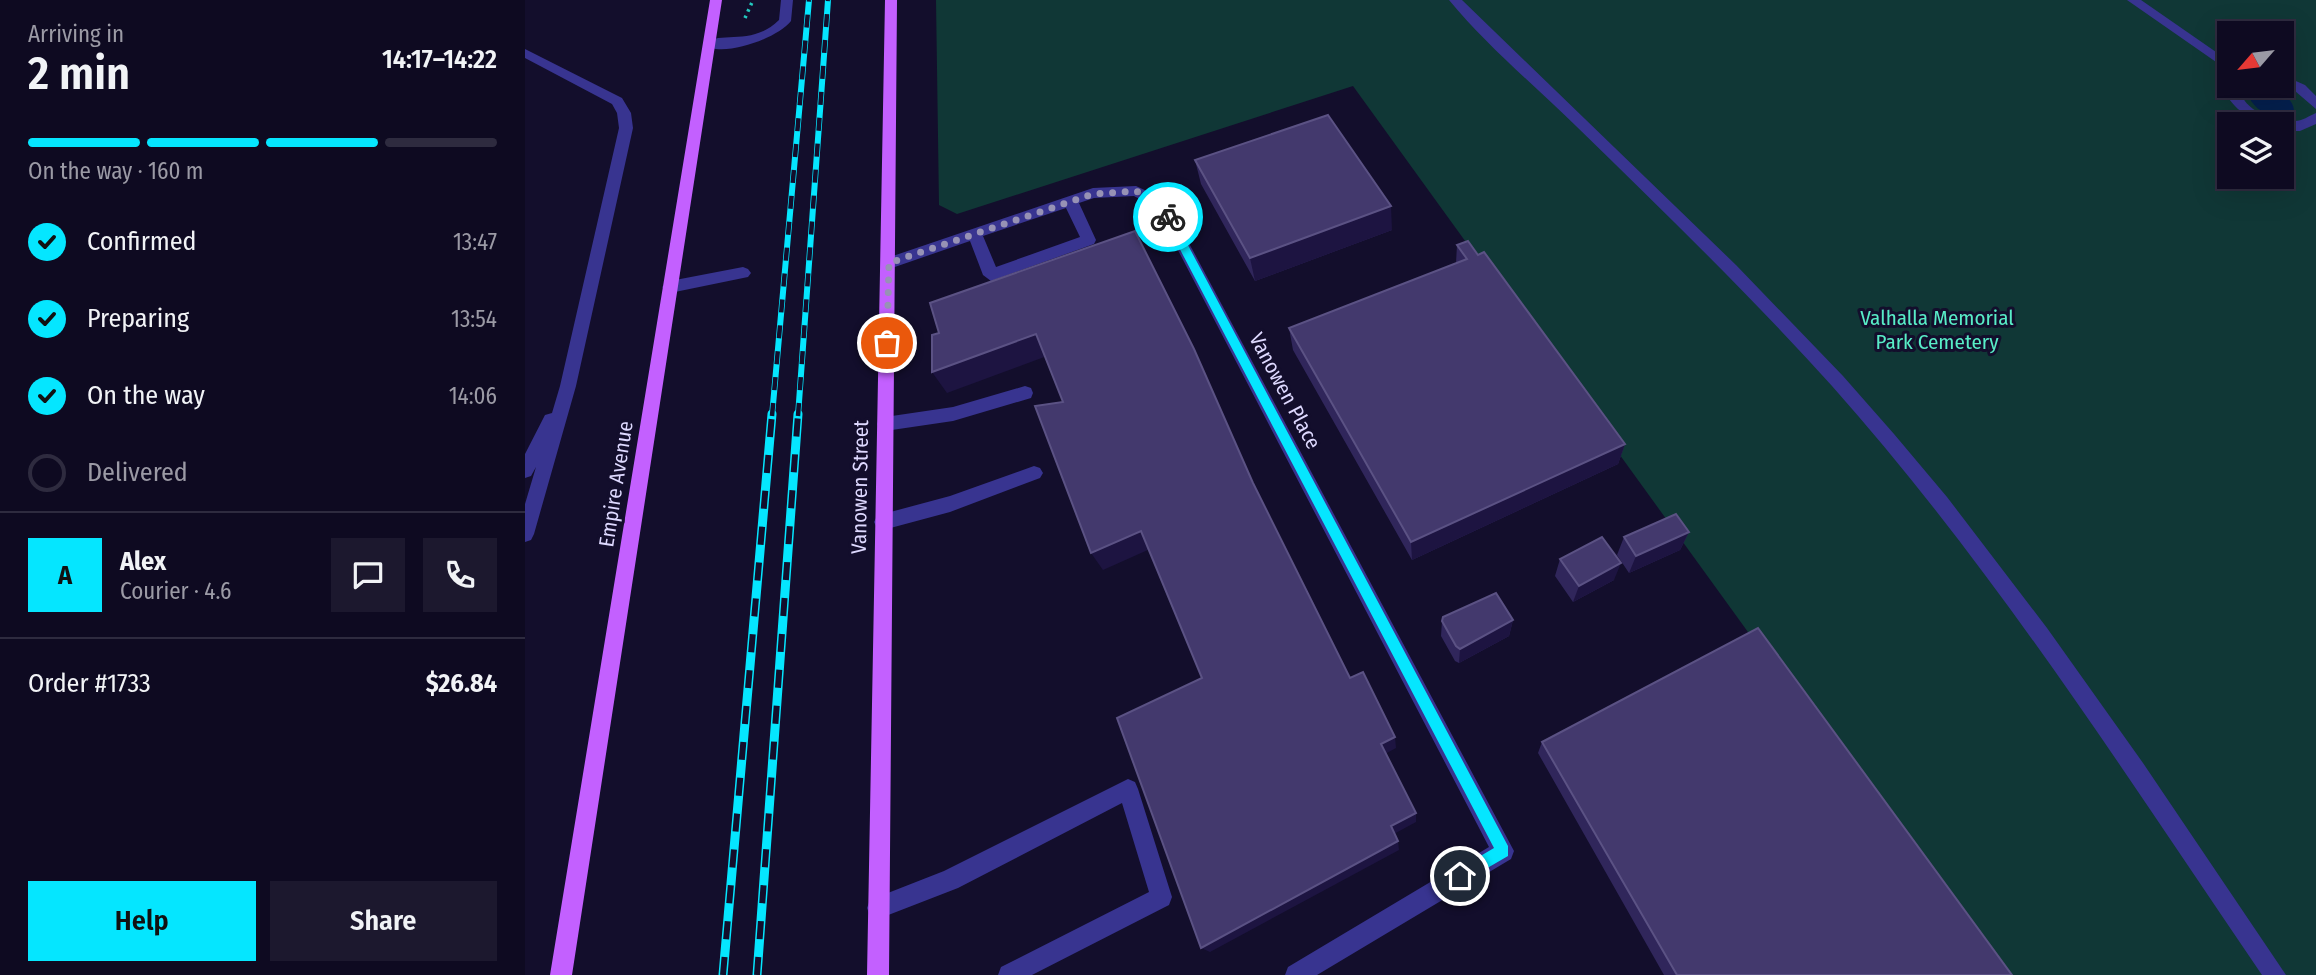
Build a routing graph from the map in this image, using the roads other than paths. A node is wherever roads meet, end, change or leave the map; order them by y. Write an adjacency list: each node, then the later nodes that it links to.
1 (716, 0): 6 (main road, Empire Avenue)
2 (787, 0): 6 (street)
3 (891, 0): 19 (main road, Vanowen Street)
4 (1455, 0): 34 (street)
5 (2133, 0): 8 (street)
6 (709, 44): 21 (main road, Empire Avenue)
7 (525, 53): 22 (street)
8 (2217, 58)
9 (2316, 81): 11 (street)
10 (2294, 85): 11 (street)
11 (2301, 88): 13 (street)
12 (2235, 98): 14 (street)
13 (2316, 104)
14 (2248, 112)
15 (2314, 122): 16 (street)
16 (2294, 126)
17 (1071, 202): 18 (street, Vanowen Place); 18 (street); 33 (street, Vanowen Place)
18 (975, 234): 19 (street, Vanowen Place)
19 (889, 263): 24 (main road, Vanowen Street)
20 (743, 273): 21 (street)
21 (670, 287): 30 (main road, Empire Avenue)
22 (568, 386): 25 (street); 28 (street)
23 (1025, 393): 24 (street)
24 (885, 424): 27 (main road, Vanowen Street)
25 (525, 471)
26 (1034, 473): 27 (street)
27 (883, 523): 29 (main road, Vanowen Street)
28 (525, 534)
29 (878, 908): 31 (main road, Vanowen Street); 32 (street)
30 (561, 975)
31 (878, 975)
32 (1009, 975)
33 (1296, 975)
34 (2275, 975)

